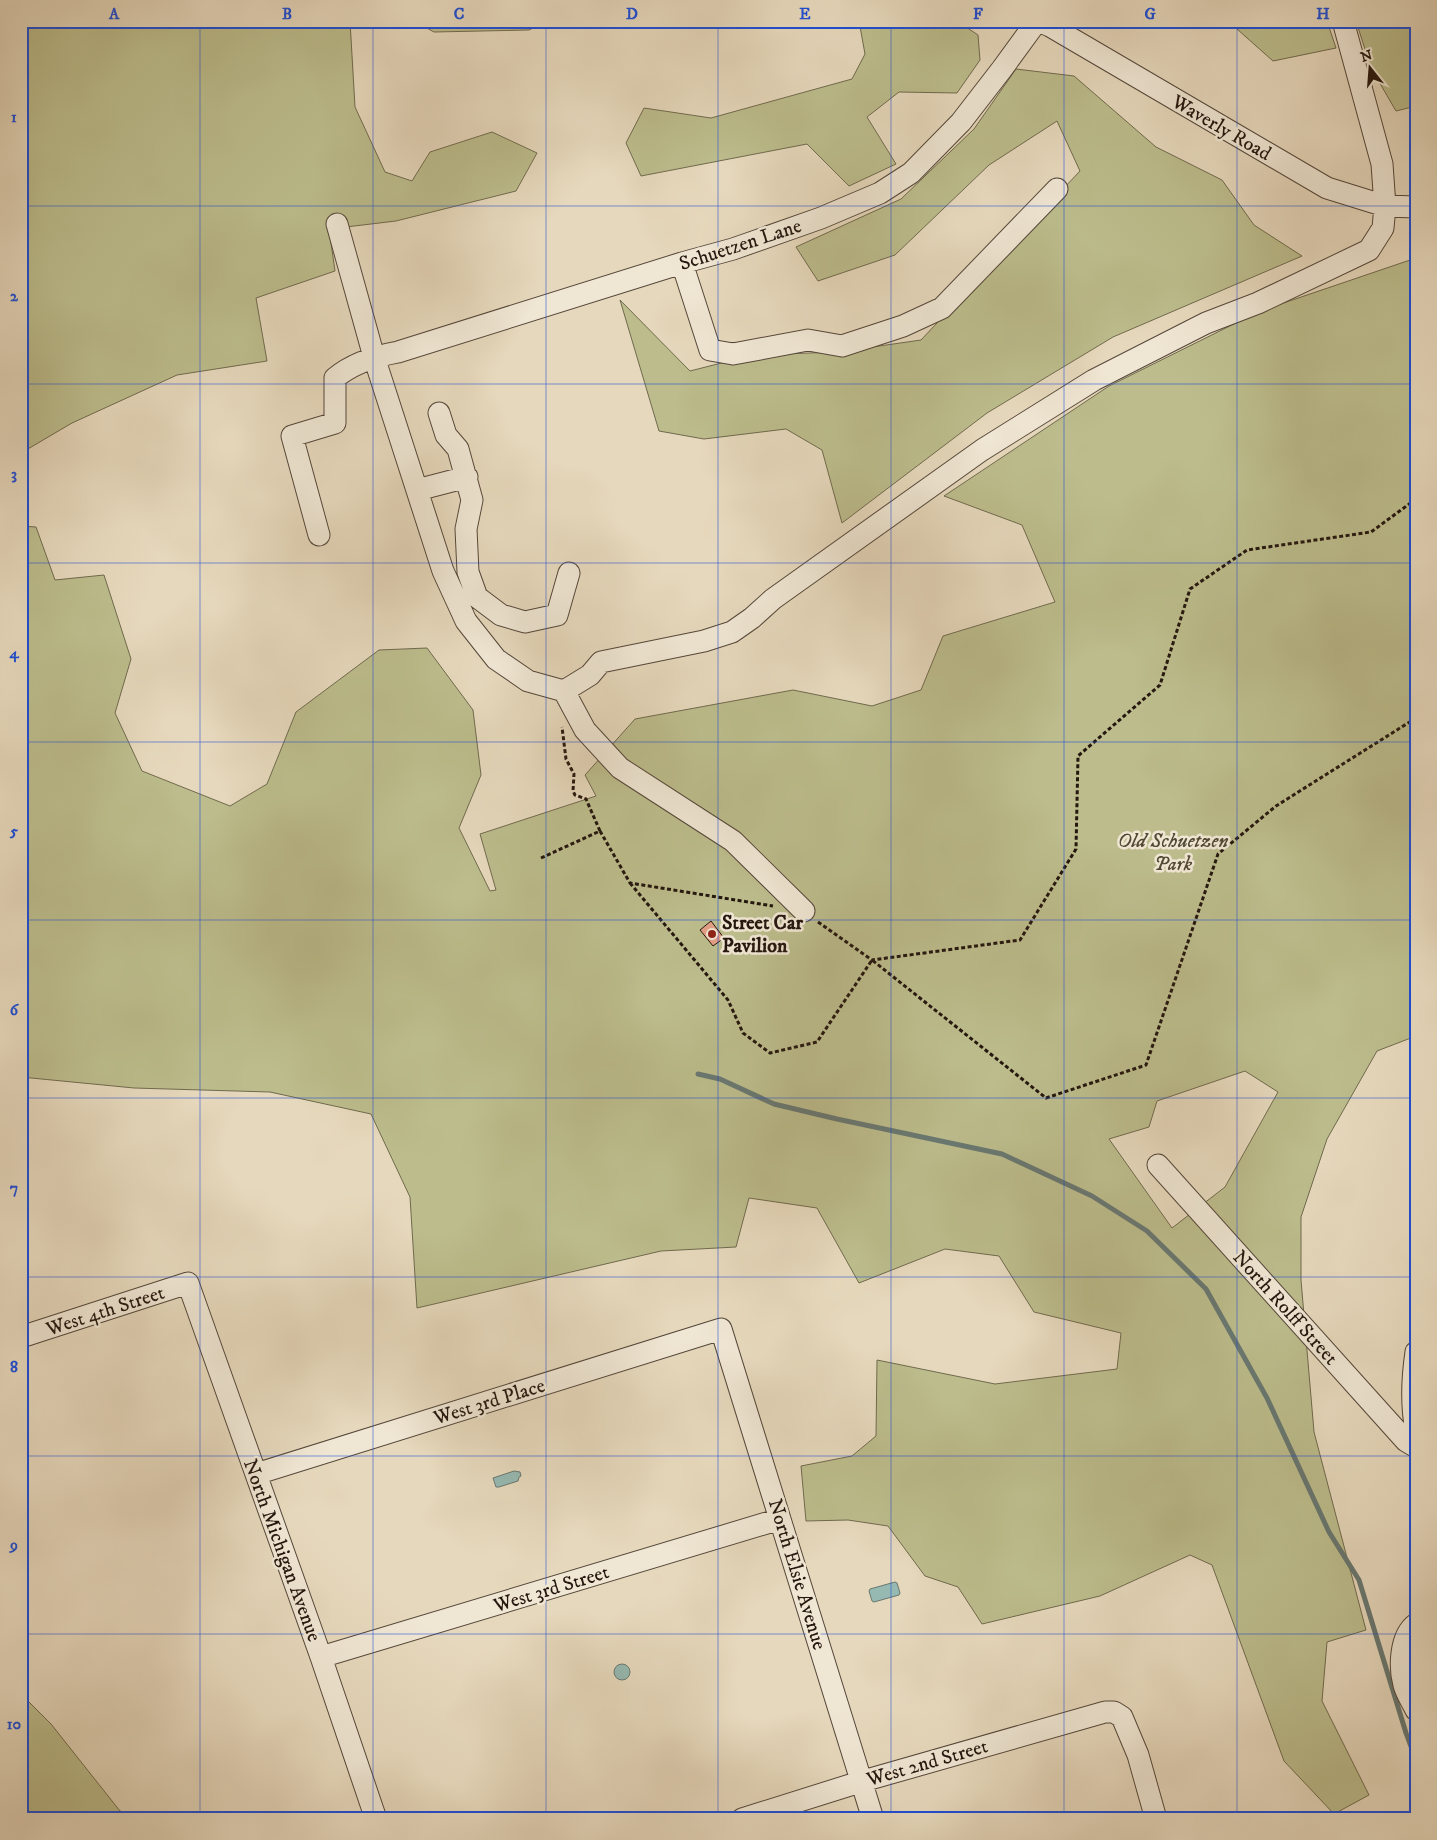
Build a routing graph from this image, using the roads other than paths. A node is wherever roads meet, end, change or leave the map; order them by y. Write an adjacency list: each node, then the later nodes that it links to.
1 (1037, 21): 4 (street, Waverly Road); 7 (street, Schuetzen Lane)
2 (1343, 21): 4 (street)
3 (1058, 189): 7 (street)
4 (1385, 206): 5 (street, Waverly Road); 14 (street)
5 (1416, 207)
6 (337, 224): 8 (street)
7 (682, 263): 8 (street, Schuetzen Lane)
8 (374, 357): 11 (street); 12 (street, Schuetzen Lane)
9 (439, 412): 10 (street)
10 (467, 477): 11 (street); 13 (street)
11 (417, 490): 14 (street)
12 (319, 535)
13 (569, 573)
14 (564, 691): 15 (street)
15 (804, 911)
16 (1158, 1165): 22 (street, North Rolff Street)
17 (188, 1282): 19 (street, West 4th Street); 23 (street, North Michigan Avenue)
18 (721, 1329): 23 (street, West 3rd Place); 24 (street, North Elsie Avenue)
19 (21, 1337)
20 (1416, 1352): 21 (street)
21 (1416, 1432)
22 (1416, 1447)
23 (256, 1474): 26 (street, North Michigan Avenue)
24 (780, 1519): 26 (street, West 3rd Street); 28 (street, North Elsie Avenue)
25 (1416, 1624): 27 (street)
26 (321, 1657): 29 (street, North Michigan Avenue)
27 (1416, 1710)
28 (862, 1781): 30 (street, West 2nd Street); 31 (street, North Elsie Avenue); 32 (street, West 2nd Street)
29 (376, 1819)
30 (742, 1819)
31 (873, 1819)
32 (1156, 1819)

